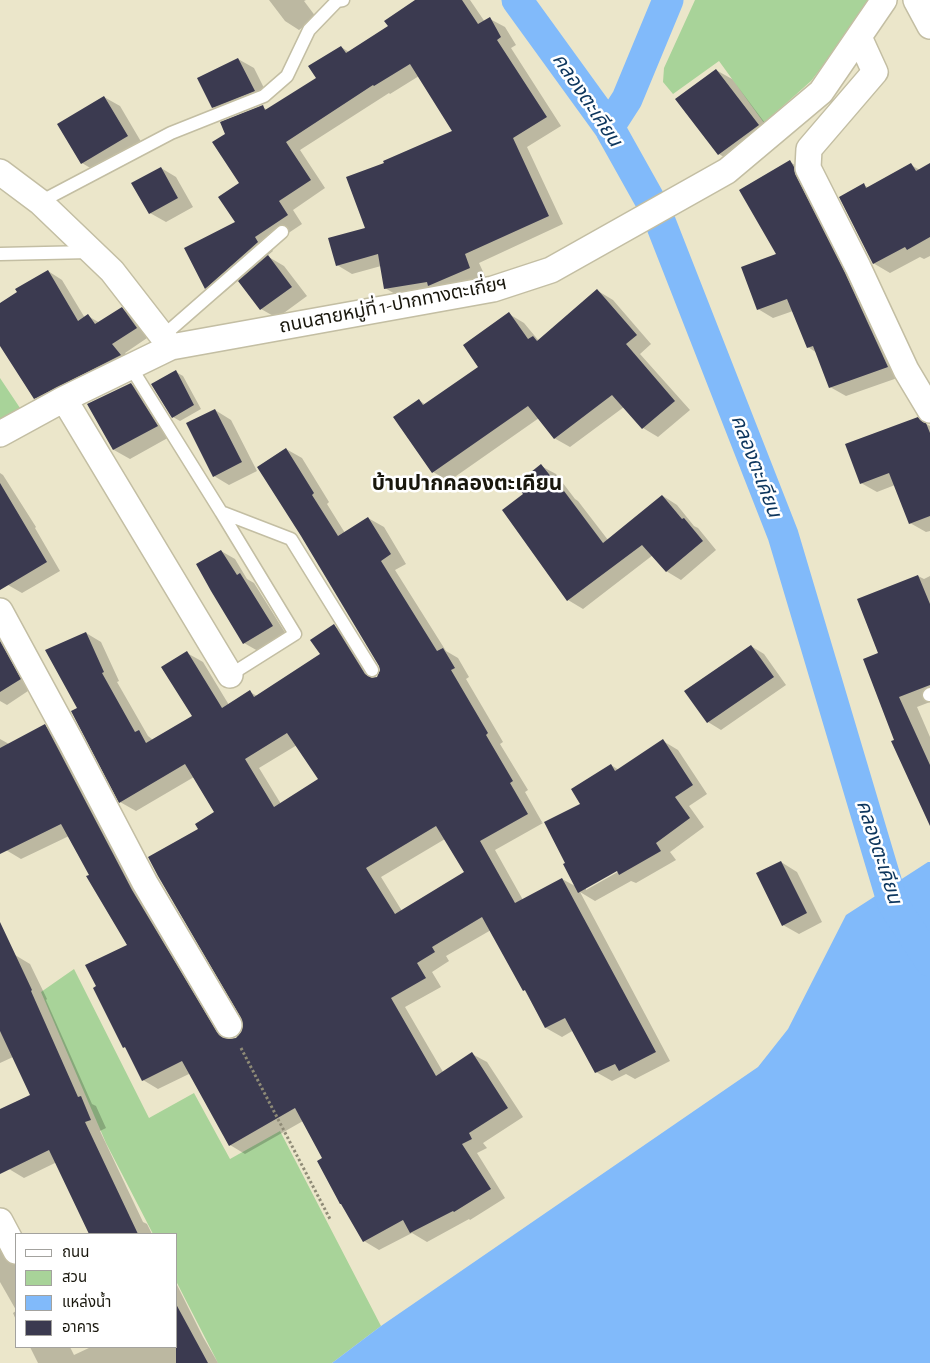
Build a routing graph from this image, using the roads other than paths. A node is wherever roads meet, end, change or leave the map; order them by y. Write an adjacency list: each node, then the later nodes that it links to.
1 (343, 0): 7 (lane)
2 (884, 0): 5 (street, ถนนสายหมู่ที่ 1-ปากทางตะเกี่ยฯ)
3 (916, 0): 4 (street)
4 (930, 26)
5 (859, 37): 11 (street, ถนนสายหมู่ที่ 1-ปากทางตะเกี่ยฯ); 14 (street)
6 (0, 172): 7 (street)
7 (40, 202): 9 (street)
8 (282, 232): 11 (lane)
9 (92, 252): 10 (lane); 11 (street)
10 (0, 254)
11 (167, 341): 12 (street, ถนนสายหมู่ที่ 1-ปากทางตะเกี่ยฯ)
12 (130, 366): 13 (street, ถนนสายหมู่ที่ 1-ปากทางตะเกี่ยฯ); 16 (lane)
13 (64, 400): 15 (street, ถนนสายหมู่ที่ 1-ปากทางตะเกี่ยฯ); 19 (street)
14 (930, 410)
15 (0, 434)
16 (221, 512): 18 (lane); 19 (lane)
17 (0, 611): 20 (street)
18 (372, 670)
19 (230, 675)
20 (229, 1025)
21 (0, 1221): 22 (street)
22 (15, 1249)

